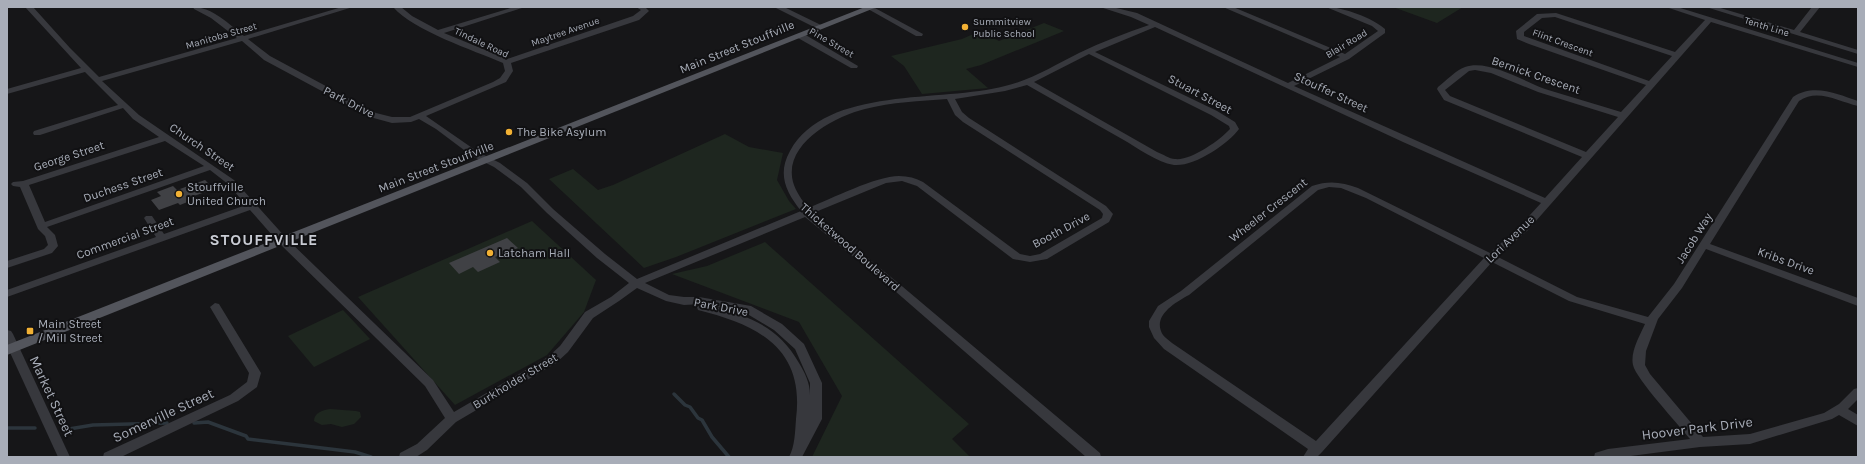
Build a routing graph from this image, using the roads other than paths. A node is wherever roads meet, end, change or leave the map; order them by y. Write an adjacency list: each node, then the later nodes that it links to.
1 (29, 7): 30 (street, Church Street)
2 (195, 7): 22 (street, Park Drive)
3 (349, 7): 22 (street, Manitoba Street)
4 (396, 7): 18 (street, Tindale Road)
5 (521, 7): 18 (street)
6 (640, 7): 27 (street, Maytree Avenue)
7 (778, 7): 17 (street)
8 (1104, 7): 16 (street, Stouffer Street)
9 (1227, 7): 26 (street)
10 (1330, 7): 26 (street, Blair Road)
11 (1670, 7): 15 (street, Tenth Line)
12 (1710, 7): 20 (street)
13 (1816, 7): 20 (street)
14 (872, 8): 17 (main road, Main Street Stouffville); 19 (street)
15 (1710, 19): 25 (street, Lori Avenue); 28 (street, Tenth Line)
16 (1155, 25): 23 (street, Thicketwood Boulevard); 34 (street, Stouffer Street)
17 (821, 27): 21 (main road, Main Street Stouffville)
18 (438, 32): 27 (street, Tindale Road)
19 (919, 34)
20 (1795, 34): 24 (street)
21 (801, 36): 29 (street, Pine Street); 44 (main road, Main Street Stouffville)
22 (242, 39): 31 (street, Manitoba Street); 39 (street, Park Drive)
23 (1090, 52): 32 (street, Thicketwood Boulevard); 32 (street, Stuart Street)
24 (1858, 52)
25 (1677, 55): 33 (street, Lori Avenue); 33 (street, Flint Crescent)
26 (1346, 56): 34 (street, Blair Road)
27 (507, 62): 39 (street, Tindale Road)
28 (1858, 65)
29 (854, 66)
30 (87, 69): 31 (street, Church Street); 35 (street)
31 (97, 80): 38 (street, Church Street)
32 (1028, 82): 36 (street, Thicketwood Boulevard)
33 (1651, 84): 40 (street, Lori Avenue)
34 (1289, 85): 46 (street, Stouffer Street)
35 (7, 92)
36 (950, 97): 48 (street, Thicketwood Boulevard); 48 (street, Booth Drive)
37 (1858, 104): 53 (street, Jacob Way)
38 (125, 105): 41 (street); 42 (street, Church Street)
39 (421, 116): 44 (street, Park Drive)
40 (1624, 116): 43 (street, Lori Avenue); 43 (street, Bernick Crescent)
41 (37, 133)
42 (166, 138): 45 (street, Church Street); 50 (street, George Street)
43 (1587, 156): 46 (street, Lori Avenue)
44 (488, 160): 52 (main road, Main Street Stouffville); 56 (street, Park Drive)
45 (211, 167): 47 (street, Church Street); 50 (street, Duchess Street)
46 (1547, 202): 54 (street, Lori Avenue)
47 (252, 206): 51 (street, Commercial Street); 52 (street, Church Street)
48 (807, 213): 56 (street); 73 (street, Thicketwood Boulevard)
49 (149, 218): 51 (street)
50 (42, 226): 55 (street, George Street)
51 (162, 239): 57 (street, Commercial Street)
52 (283, 241): 62 (main road, Main Street Stouffville); 65 (street, Church Street)
53 (1704, 245): 58 (street, Kribs Drive); 60 (street, Jacob Way)
54 (1490, 258): 60 (street, Wheeler Crescent); 68 (street, Lori Avenue); 68 (street, Wheeler Crescent)
55 (7, 265)
56 (636, 283): 65 (street, Burkholder Street); 69 (street, Park Drive)
57 (7, 294)
58 (1858, 302)
59 (215, 307): 72 (street, Somerville Street)
60 (1652, 322): 67 (street, Jacob Way)
61 (7, 334): 62 (street, Market Street)
62 (10, 348): 71 (street, Market Street)
63 (1858, 392): 64 (street, Hoover Park Drive)
64 (1839, 410): 66 (street); 67 (street, Hoover Park Drive)
65 (452, 419): 70 (street, Burkholder Street)
66 (1858, 421)
67 (1700, 442): 74 (street, Hoover Park Drive)
68 (1313, 453)
69 (796, 455)
70 (407, 456)
71 (64, 457)
72 (109, 457)
73 (1095, 457)
74 (1600, 457)

